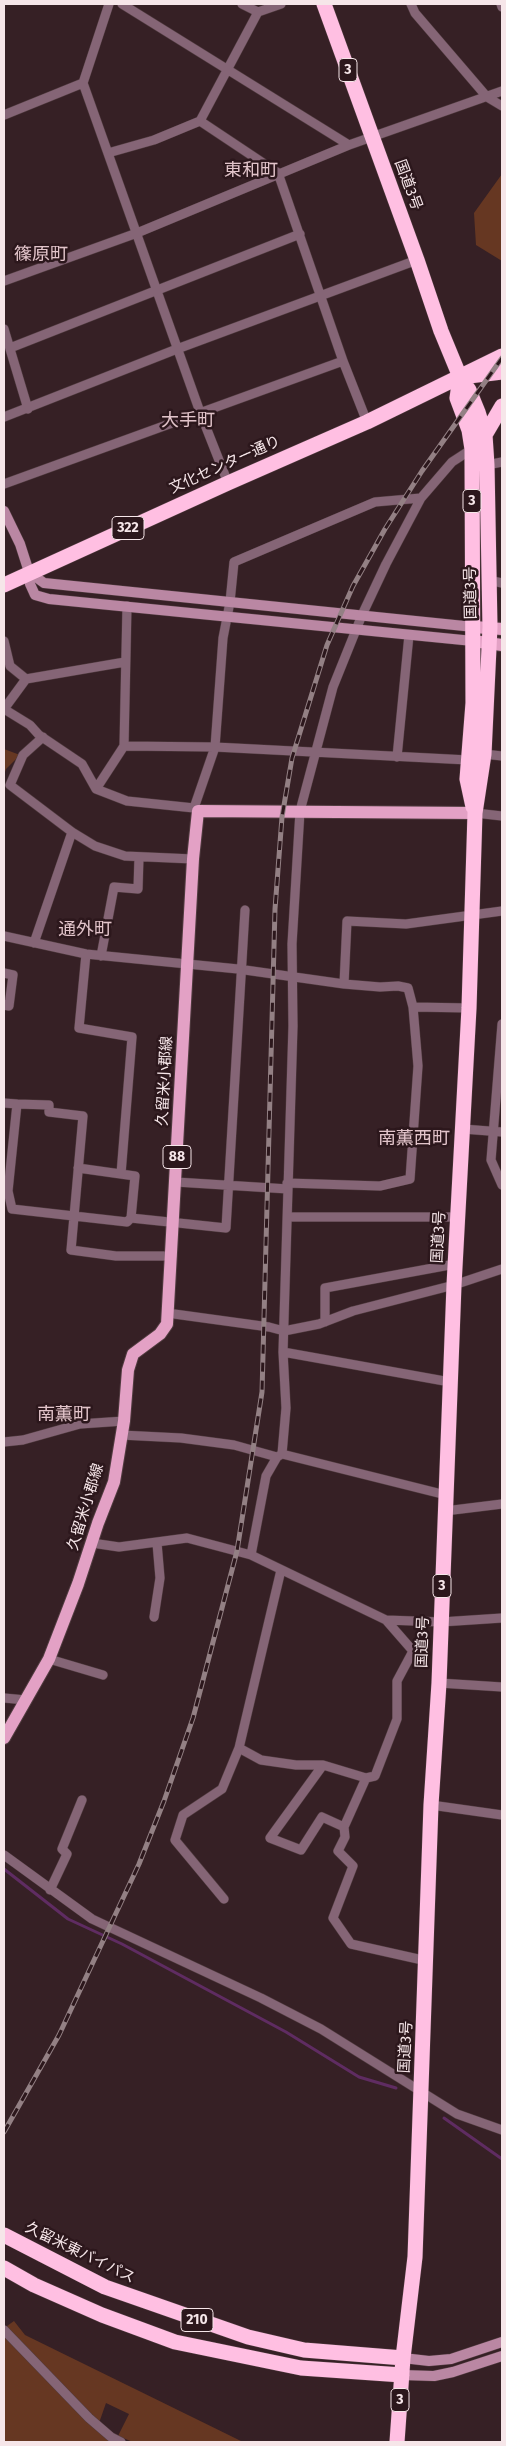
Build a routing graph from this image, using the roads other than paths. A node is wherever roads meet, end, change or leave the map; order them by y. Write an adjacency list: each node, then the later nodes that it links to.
1 (109, 4): 11 (street)
2 (122, 4): 10 (street)
3 (242, 4): 9 (street)
4 (282, 4): 9 (street)
5 (324, 4): 17 (highway, 国道3号 / 3)
6 (411, 4): 13 (street)
7 (501, 4): 8 (street)
8 (502, 7)
9 (256, 8): 10 (street)
10 (227, 69): 16 (street); 18 (street)
11 (83, 82): 15 (street); 19 (street)
12 (502, 91): 13 (street)
13 (487, 97): 14 (street); 17 (street)
14 (502, 106)
15 (4, 115)
16 (200, 121): 19 (street); 20 (street)
17 (372, 137): 18 (street); 23 (highway, 国道3号 / 3)
18 (349, 145): 20 (street)
19 (108, 153): 21 (street)
20 (278, 173): 21 (street); 22 (street)
21 (137, 233): 24 (street); 25 (street)
22 (300, 234): 25 (street); 26 (street)
23 (418, 260): 26 (street); 33 (highway, 国道3号 / 3)
24 (4, 281)
25 (157, 290): 28 (street); 29 (street)
26 (320, 296): 29 (street); 31 (street)
27 (4, 329): 28 (street)
28 (10, 348): 35 (street)
29 (177, 349): 35 (street); 36 (street)
30 (501, 353): 33 (highway, 文化センター通り)
31 (343, 361): 36 (street); 38 (street)
32 (502, 372): 33 (highway)
33 (460, 377): 38 (highway, 文化センター通り / 322); 39 (highway, 国道3号 / 3); 40 (highway, 国道3号 / 3)
34 (502, 406): 39 (highway)
35 (28, 409): 37 (street)
36 (200, 412): 42 (street); 43 (street)
37 (4, 417)
38 (367, 422): 42 (highway, 文化センター通り / 322)
39 (485, 435): 41 (highway, 国道3号 / 3)
40 (472, 449): 44 (street); 54 (highway, 国道3号 / 3)
41 (495, 463): 47 (highway, 国道3号 / 3)
42 (228, 483): 46 (highway, 文化センター通り / 322)
43 (4, 484)
44 (421, 498): 49 (street); 51 (street)
45 (4, 511): 46 (street)
46 (29, 572): 48 (highway, 文化センター通り / 322); 49 (street); 50 (street)
47 (495, 581): 56 (highway, 国道3号 / 3)
48 (4, 585)
49 (230, 602): 51 (street); 52 (street)
50 (126, 606): 52 (street); 58 (street)
51 (362, 615): 53 (street); 54 (street)
52 (227, 617): 53 (street); 63 (street)
53 (357, 629): 55 (street); 64 (street)
54 (473, 634): 55 (street); 56 (main road); 68 (highway, 国道3号 / 3)
55 (409, 635): 67 (street)
56 (496, 636): 65 (highway, 国道3号 / 3)
57 (4, 641): 59 (street)
58 (125, 662): 59 (street); 62 (street)
59 (26, 680): 60 (street)
60 (4, 709): 61 (street)
61 (43, 737): 69 (street); 74 (street)
62 (124, 746): 63 (street); 69 (street)
63 (215, 748): 64 (street); 70 (street)
64 (315, 752): 67 (street); 71 (street)
65 (484, 754): 66 (street); 72 (highway, 国道3号 / 3)
66 (502, 756)
67 (397, 757): 68 (street)
68 (468, 760): 72 (highway, 国道3号 / 3)
69 (96, 789): 70 (street)
70 (196, 809): 71 (main road); 76 (main road, 久留米小郡線 / 88)
71 (300, 811): 72 (main road); 87 (street)
72 (475, 813): 73 (street); 79 (highway, 国道3号 / 3)
73 (502, 816)
74 (72, 832): 75 (street); 81 (street)
75 (139, 856): 76 (street); 83 (street)
76 (193, 859): 84 (main road, 久留米小郡線 / 88)
77 (245, 910): 85 (street)
78 (502, 912): 79 (street)
79 (472, 916): 88 (street); 91 (highway, 国道3号 / 3)
80 (4, 936): 81 (street)
81 (34, 943): 82 (street)
82 (86, 954): 83 (street); 99 (street)
83 (101, 956): 84 (street)
84 (188, 965): 85 (street); 100 (main road, 久留米小郡線 / 88)
85 (242, 970): 87 (street); 103 (street)
86 (4, 973): 89 (street)
87 (294, 979): 88 (street); 102 (street)
88 (344, 984): 90 (street)
89 (4, 1005)
90 (413, 1007): 91 (street); 102 (street)
91 (468, 1008): 95 (highway, 国道3号 / 3)
92 (502, 1024): 96 (street)
93 (4, 1103): 94 (street)
94 (17, 1104): 97 (street); 98 (street)
95 (462, 1129): 96 (street); 106 (highway, 国道3号 / 3)
96 (498, 1132): 101 (street)
97 (7, 1166): 104 (street)
98 (78, 1168): 99 (street); 104 (street)
99 (121, 1174): 107 (street)
100 (176, 1182): 103 (street); 108 (main road, 久留米小郡線 / 88)
101 (502, 1185)
102 (288, 1186): 103 (street); 105 (street)
103 (230, 1187): 108 (street)
104 (74, 1216): 107 (street); 109 (street)
105 (288, 1217): 106 (street); 115 (street)
106 (458, 1217): 110 (highway, 国道3号 / 3)
107 (131, 1218): 108 (street)
108 (174, 1221): 109 (main road, 久留米小郡線 / 88)
109 (172, 1256): 113 (main road, 久留米小郡線 / 88)
110 (455, 1264): 112 (highway, 国道3号 / 3); 114 (street)
111 (502, 1269): 112 (street)
112 (454, 1285): 114 (street); 117 (highway, 国道3号 / 3)
113 (167, 1313): 115 (street); 118 (main road, 久留米小郡線 / 88)
114 (325, 1322): 115 (street)
115 (284, 1331): 116 (street)
116 (283, 1352): 117 (street); 121 (street)
117 (450, 1382): 122 (highway, 国道3号 / 3)
118 (124, 1421): 119 (main road, 久留米小郡線 / 88); 120 (street)
119 (121, 1435): 121 (street); 125 (main road, 久留米小郡線 / 88)
120 (4, 1442)
121 (279, 1455): 122 (street); 127 (street)
122 (446, 1494): 124 (highway, 国道3号 / 3)
123 (502, 1504): 124 (street)
124 (445, 1511): 132 (highway, 国道3号 / 3)
125 (92, 1543): 126 (street); 133 (main road, 久留米小郡線 / 88)
126 (157, 1543): 127 (street); 129 (street)
127 (251, 1555): 128 (street)
128 (281, 1570): 131 (street); 140 (street)
129 (154, 1617)
130 (502, 1618): 132 (street)
131 (386, 1620): 132 (street); 142 (street)
132 (441, 1622): 135 (highway, 国道3号 / 3)
133 (49, 1658): 134 (street); 138 (main road, 久留米小郡線 / 88)
134 (103, 1675)
135 (439, 1683): 136 (street); 144 (highway, 国道3号 / 3)
136 (502, 1687)
137 (4, 1698): 138 (street)
138 (26, 1700): 139 (main road, 久留米小郡線 / 88)
139 (4, 1738)
140 (239, 1748): 141 (street); 149 (street)
141 (323, 1765): 142 (street); 146 (street)
142 (366, 1778): 146 (street)
143 (82, 1800): 148 (street)
144 (431, 1806): 145 (street); 150 (highway, 国道3号 / 3)
145 (502, 1814)
146 (344, 1828): 150 (street)
147 (4, 1854): 148 (street)
148 (50, 1890): 151 (street)
149 (224, 1899)
150 (426, 1961): 151 (highway, 国道3号 / 3)
151 (420, 2091): 152 (street); 158 (highway, 国道3号 / 3)
152 (502, 2130)
153 (4, 2235): 158 (highway, 久留米東バイパス / 210)
154 (4, 2268): 159 (highway, 210)
155 (4, 2330): 160 (street)
156 (502, 2342): 158 (street)
157 (502, 2356): 159 (street)
158 (403, 2358): 159 (highway, 国道3号 / 3)
159 (402, 2375): 161 (highway, 国道3号 / 3)
160 (120, 2442)
161 (397, 2442)

